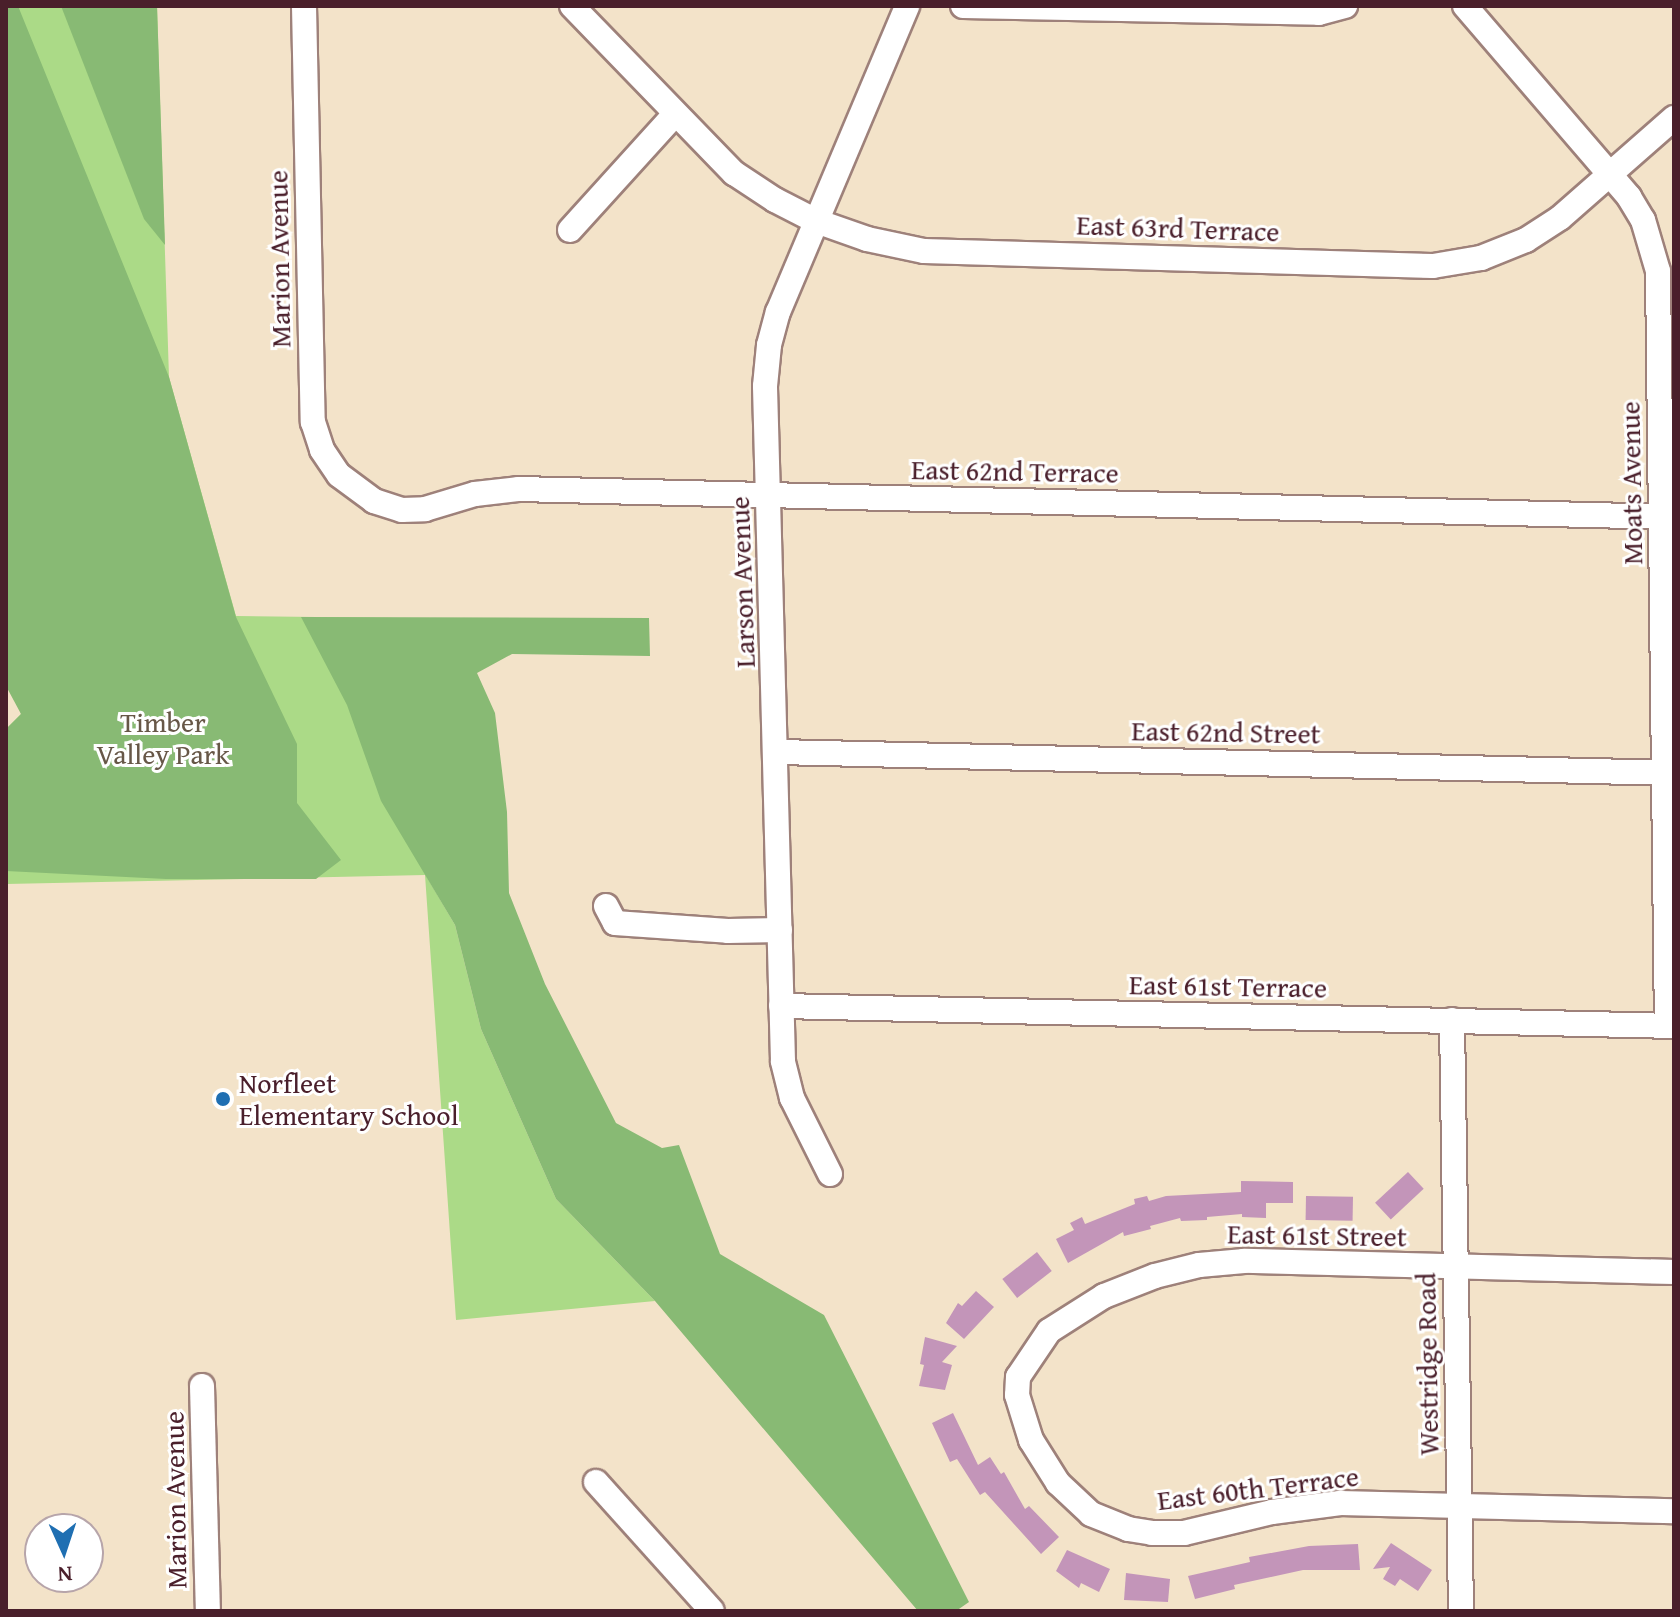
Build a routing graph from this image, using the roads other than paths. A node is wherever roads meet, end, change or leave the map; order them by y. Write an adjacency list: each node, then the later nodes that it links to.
1 (304, 6): 13 (street, Marion Avenue)
2 (572, 6): 8 (street, East 63rd Terrace)
3 (907, 6): 11 (street, Larson Avenue)
4 (963, 6): 7 (street)
5 (1345, 6): 7 (street)
6 (1465, 6): 10 (street, Moats Avenue)
7 (1122, 9)
8 (675, 114): 11 (street, East 63rd Terrace); 12 (street)
9 (1674, 118): 10 (street, East 63rd Terrace)
10 (1611, 174): 11 (street, East 63rd Terrace); 15 (street, Moats Avenue)
11 (816, 221): 14 (street, Larson Avenue)
12 (570, 230)
13 (362, 492): 14 (street, East 62nd Terrace)
14 (770, 495): 15 (street, East 62nd Terrace); 16 (street, Larson Avenue)
15 (1668, 517): 17 (street, Moats Avenue)
16 (777, 752): 17 (street, East 62nd Street); 19 (street, Larson Avenue)
17 (1669, 773): 22 (street, Moats Avenue)
18 (606, 906): 19 (street)
19 (780, 930): 20 (street, Larson Avenue)
20 (781, 1006): 21 (street, East 61st Terrace); 23 (street, Larson Avenue)
21 (1452, 1020): 22 (street, East 61st Terrace); 24 (street, Westridge Road)
22 (1671, 1026)
23 (830, 1174)
24 (1456, 1267): 25 (street, East 61st Street); 27 (street, East 61st Street); 29 (street, Westridge Road)
25 (1674, 1272)
26 (202, 1386): 31 (street, Marion Avenue)
27 (1017, 1395): 29 (street, East 60th Terrace)
28 (596, 1482): 32 (street)
29 (1459, 1505): 30 (street, East 60th Terrace); 33 (street, Westridge Road)
30 (1674, 1511)
31 (208, 1611)
32 (712, 1611)
33 (1461, 1611)

